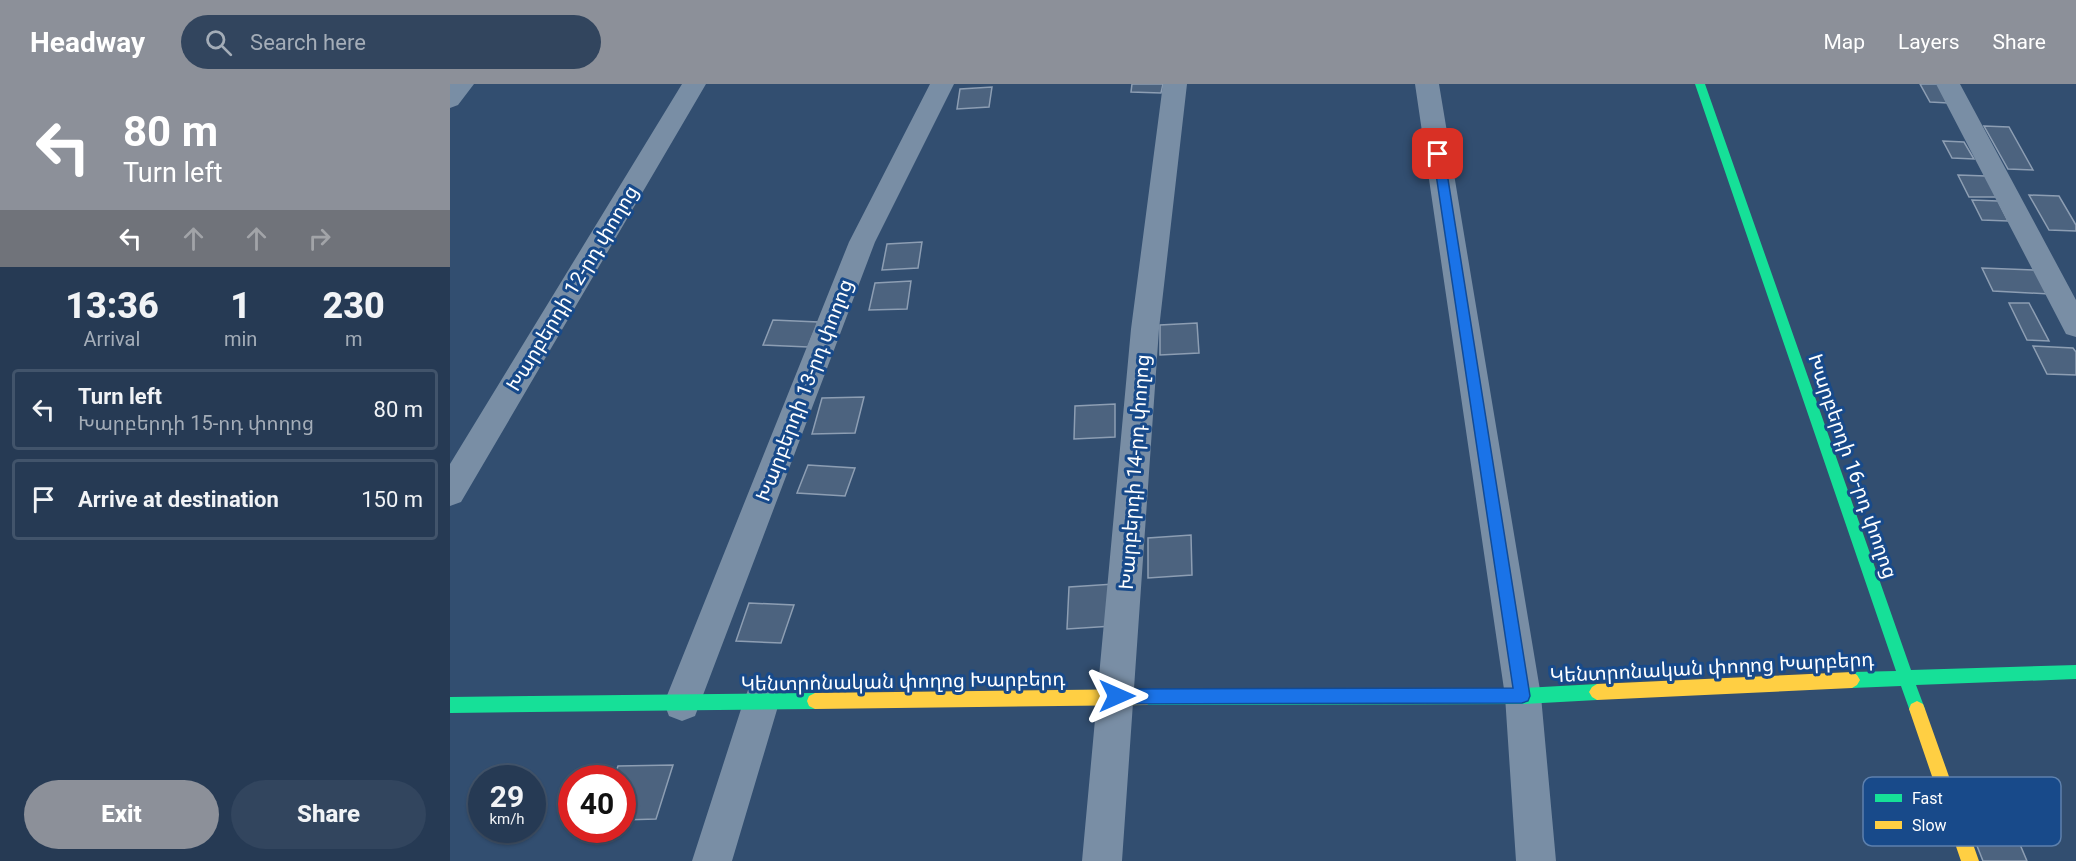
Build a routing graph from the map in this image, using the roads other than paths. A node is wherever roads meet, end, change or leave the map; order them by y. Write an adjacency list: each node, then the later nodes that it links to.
1 (462, 84): 8 (street)
2 (694, 84): 10 (street, Խարբերդի 12-րդ փողոց)
3 (942, 84): 15 (street, Խարբերդի 13-րդ փողոց)
4 (1175, 84): 13 (street, Խարբերդի 14-րդ փողոց)
5 (1427, 84): 14 (street)
6 (1700, 84): 12 (street, Խարբերդի 16-րդ փողոց)
7 (1948, 84): 9 (street)
8 (450, 100)
9 (2076, 326)
10 (450, 492)
11 (2076, 672): 12 (street, Կենտրոնական փողոց Խարբերդ)
12 (1906, 677): 14 (street, Կենտրոնական փողոց Խարբերդ); 18 (street, Խարբերդի 16-րդ փողոց)
13 (1117, 696): 14 (street, Կենտրոնական փողոց Խարբերդ); 16 (street, Կենտրոնական փողոց Խարբերդ); 21 (street, Խարբերդի 14-րդ փողոց)
14 (1522, 696): 22 (street)
15 (682, 703): 16 (street, Կենտրոնական փողոց Խարբերդ); 17 (street, Կենտրոնական փողոց Խարբերդ)
16 (761, 703): 20 (street)
17 (450, 705)
18 (1941, 777)
19 (1965, 846): 23 (street, Խարբերդի 16-րդ փողոց)
20 (712, 861)
21 (1102, 861)
22 (1536, 861)
23 (1970, 861)

